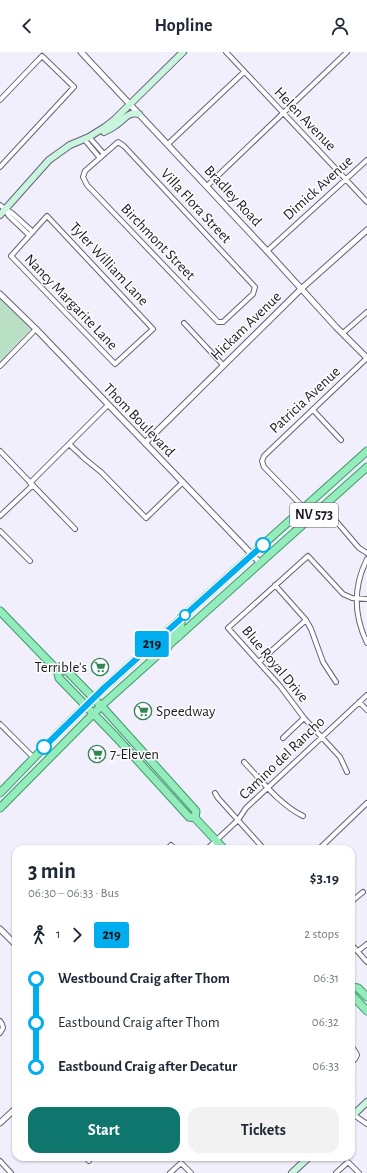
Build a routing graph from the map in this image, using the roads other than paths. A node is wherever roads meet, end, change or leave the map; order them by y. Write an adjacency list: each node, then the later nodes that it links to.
1 (81, 52): 7 (street, Bradley Road)
2 (183, 52): 7 (main road)
3 (226, 52): 5 (street, Helen Avenue)
4 (347, 52): 8 (street)
5 (244, 72): 8 (street, Helen Avenue); 11 (street)
6 (0, 100): 15 (street)
7 (130, 104): 9 (street, Bradley Road); 10 (main road)
8 (283, 113): 16 (street, Helen Avenue); 17 (street)
9 (139, 114): 10 (main road); 11 (street, Bradley Road)
10 (89, 137): 12 (street); 13 (street); 19 (main road)
11 (168, 144): 17 (street, Bradley Road)
12 (104, 154): 13 (street); 27 (street, Villa Flora Street)
13 (100, 158): 27 (street, Birchmont Street)
14 (367, 160): 16 (street, Dimick Avenue)
15 (0, 167)
16 (346, 179): 18 (street, Helen Avenue); 23 (street, Dimick Avenue)
17 (207, 186): 23 (street, Bradley Road)
18 (367, 202)
19 (2, 207): 20 (main road); 22 (street)
20 (0, 215)
21 (367, 230): 24 (street, Hickam Avenue)
22 (31, 233): 32 (street, Nancy Margarite Lane); 32 (street, Tyler William Lane)
23 (267, 250): 24 (street, Bradley Road)
24 (301, 289): 30 (street, Bradley Road); 33 (street, Hickam Avenue)
25 (0, 294): 29 (street, Thom Boulevard)
26 (367, 312): 30 (street)
27 (218, 322)
28 (184, 323): 33 (street)
29 (36, 329): 34 (street); 35 (street, Thom Boulevard)
30 (343, 333): 31 (street, Bradley Road)
31 (367, 358): 36 (street, Patricia Avenue)
32 (115, 364)
33 (223, 365): 38 (street, Hickam Avenue)
34 (0, 366)
35 (108, 405): 38 (street, Thom Boulevard); 39 (street)
36 (313, 410): 37 (street); 45 (street, Patricia Avenue)
37 (341, 440)
38 (145, 443): 43 (street, Thom Boulevard)
39 (69, 444): 43 (street); 44 (street)
40 (0, 451): 44 (street)
41 (367, 451): 45 (main road, NV 573)
42 (367, 467): 54 (main road, NV 573)
43 (183, 482): 50 (street, Thom Boulevard)
44 (32, 484): 46 (street); 48 (street)
45 (304, 508): 50 (main road, NV 573)
46 (0, 516)
47 (336, 521): 51 (street)
48 (75, 529)
49 (0, 531): 53 (street)
50 (252, 554): 54 (street, Thom Boulevard); 59 (main road, NV 573)
51 (367, 554)
52 (367, 559): 56 (street)
53 (30, 561)
54 (260, 563): 62 (main road, NV 573)
55 (275, 586): 56 (street); 60 (street); 65 (street, Blue Royal Drive)
56 (356, 599): 57 (street); 63 (street)
57 (367, 599)
58 (0, 611): 66 (main road)
59 (181, 618): 61 (main road, NV 573); 62 (main road)
60 (306, 620): 65 (street); 67 (street)
61 (171, 628): 64 (main road); 69 (main road, NV 573)
62 (178, 637): 64 (main road, NV 573)
63 (367, 643)
64 (168, 647): 72 (main road, NV 573)
65 (259, 662): 75 (street, Blue Royal Drive)
66 (58, 670): 69 (main road); 71 (main road)
67 (336, 682)
68 (367, 694): 70 (street, Camino del Rancho)
69 (93, 698): 71 (main road, NV 573); 72 (main road)
70 (359, 702): 73 (street); 77 (street, Camino del Rancho)
71 (85, 705): 74 (main road); 79 (main road)
72 (101, 706): 74 (main road, NV 573); 89 (main road)
73 (367, 710)
74 (93, 713): 83 (main road); 84 (main road)
75 (304, 718): 77 (street, Blue Royal Drive); 78 (street)
76 (0, 724): 79 (street)
77 (321, 737): 81 (street, Blue Royal Drive); 85 (street, Camino del Rancho)
78 (283, 738)
79 (34, 758): 82 (main road)
80 (244, 762): 85 (street)
81 (347, 772)
82 (13, 779): 83 (main road); 86 (main road)
83 (20, 787): 92 (main road)
84 (162, 787): 88 (main road); 89 (main road)
85 (268, 787): 93 (street); 95 (street, Camino del Rancho)
86 (0, 793)
87 (215, 793): 95 (street)
88 (170, 796): 91 (main road); 94 (main road)
89 (183, 796): 91 (main road)
90 (367, 803): 100 (street)
91 (190, 804): 94 (main road)
92 (0, 808)
93 (303, 816)
94 (195, 818): 96 (main road)
95 (238, 820): 96 (street, Camino del Rancho); 99 (street)
96 (216, 840): 97 (street, Camino del Rancho); 98 (main road)
97 (211, 845)
98 (220, 845)
99 (260, 845)
100 (323, 845)
101 (363, 892): 102 (street)
102 (355, 899)
103 (0, 929): 104 (street)
104 (12, 941)
105 (367, 944): 107 (street)
106 (355, 948): 107 (street)
107 (358, 951): 108 (street)
108 (367, 962)
109 (355, 988): 110 (main road)
110 (367, 997)
111 (355, 998): 112 (main road)
112 (367, 1011)
113 (0, 1021): 114 (street)
114 (0, 1033)
115 (367, 1102): 117 (main road)
116 (12, 1112): 119 (street)
117 (355, 1113)
118 (355, 1118): 120 (street)
119 (0, 1123)
120 (367, 1124)
121 (0, 1161): 123 (street)
122 (305, 1161): 126 (main road)
123 (11, 1173)
124 (170, 1173): 125 (street)
125 (191, 1173)
126 (292, 1173)
127 (336, 1173): 128 (street)
128 (358, 1173)

